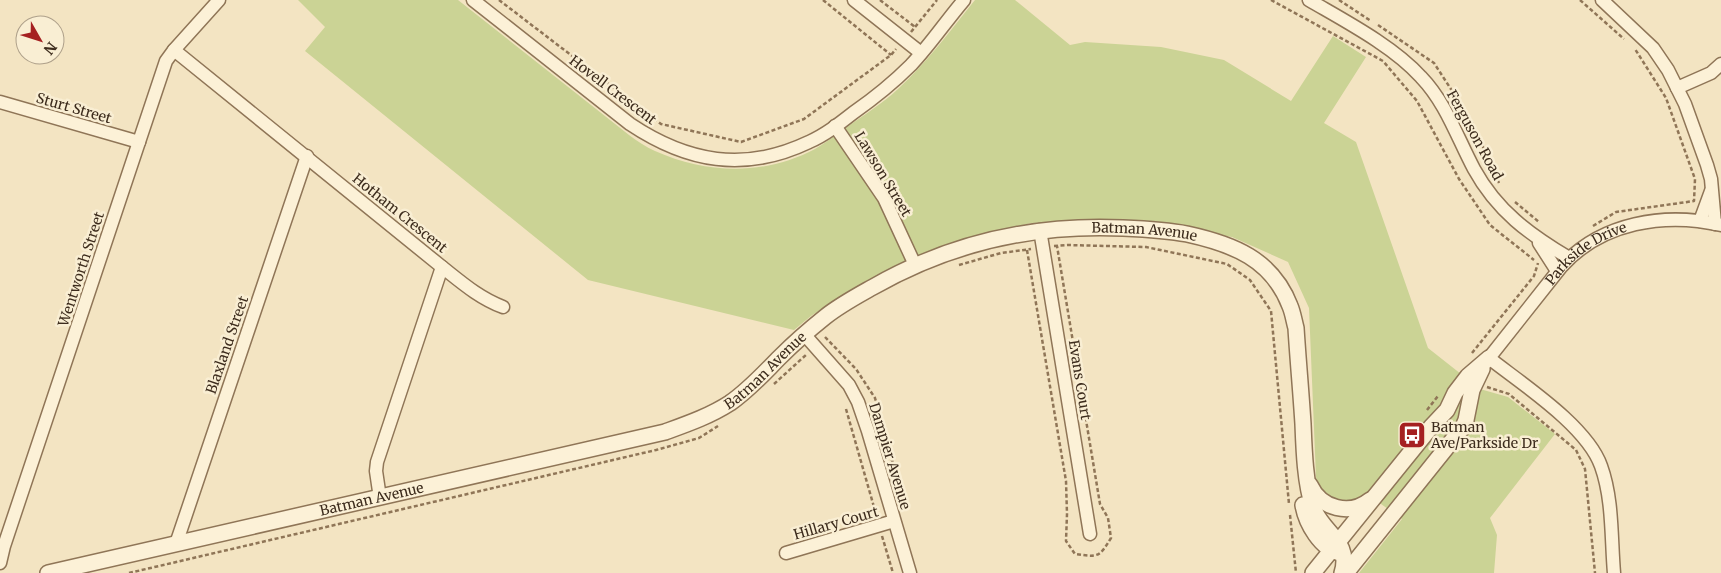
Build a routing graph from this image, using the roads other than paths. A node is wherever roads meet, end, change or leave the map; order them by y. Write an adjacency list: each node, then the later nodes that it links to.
1 (219, 0): 7 (street, Wentworth Street)
2 (473, 0): 12 (street, Hovell Crescent)
3 (854, 0): 8 (street)
4 (964, 0): 8 (street, Hovell Crescent)
5 (1309, 0): 19 (street, Ferguson Road)
6 (1602, 0): 10 (street)
7 (174, 50): 13 (street, Wentworth Street); 14 (street, Hotham Crescent)
8 (921, 53): 12 (street, Hovell Crescent)
9 (1721, 64): 10 (street)
10 (1677, 88): 15 (street)
11 (0, 102): 13 (street, Sturt Street)
12 (835, 126): 21 (street, Lawson Street)
13 (139, 142): 37 (street, Wentworth Street)
14 (307, 156): 22 (street, Hotham Crescent); 34 (street, Blaxland Street)
15 (1711, 191): 16 (street); 17 (street)
16 (1700, 221): 17 (street, Parkside Drive); 20 (street, Parkside Drive)
17 (1718, 224)
18 (1040, 230): 21 (street, Batman Avenue); 27 (street, Batman Avenue); 33 (street, Evans Court)
19 (1536, 239): 20 (street, Ferguson Road); 23 (street, Ferguson Road)
20 (1569, 258): 23 (street, Parkside Drive)
21 (915, 265): 25 (street, Batman Avenue)
22 (442, 267): 24 (street); 30 (street, Hotham Crescent)
23 (1557, 271): 26 (street, Parkside Drive)
24 (503, 306)
25 (804, 334): 30 (street, Batman Avenue); 32 (street, Dampier Avenue)
26 (1489, 358): 28 (street, Parkside Drive); 31 (street, Parkside Drive); 42 (street)
27 (1305, 464): 29 (street, Batman Avenue); 35 (street, Batman Avenue)
28 (1432, 465): 35 (street); 41 (street, Parkside Drive)
29 (1308, 479): 31 (street, Batman Avenue); 35 (street, Batman Avenue)
30 (380, 498): 34 (street, Batman Avenue)
31 (1372, 499): 35 (street, Parkside Drive)
32 (894, 521): 36 (street, Hillary Court); 40 (street, Dampier Avenue)
33 (1090, 534)
34 (176, 544): 39 (street, Batman Avenue)
35 (1338, 548): 38 (street, Parkside Drive); 41 (street)
36 (786, 553)
37 (0, 563)
38 (1307, 570)
39 (48, 573)
40 (910, 573)
41 (1344, 573)
42 (1614, 573)

